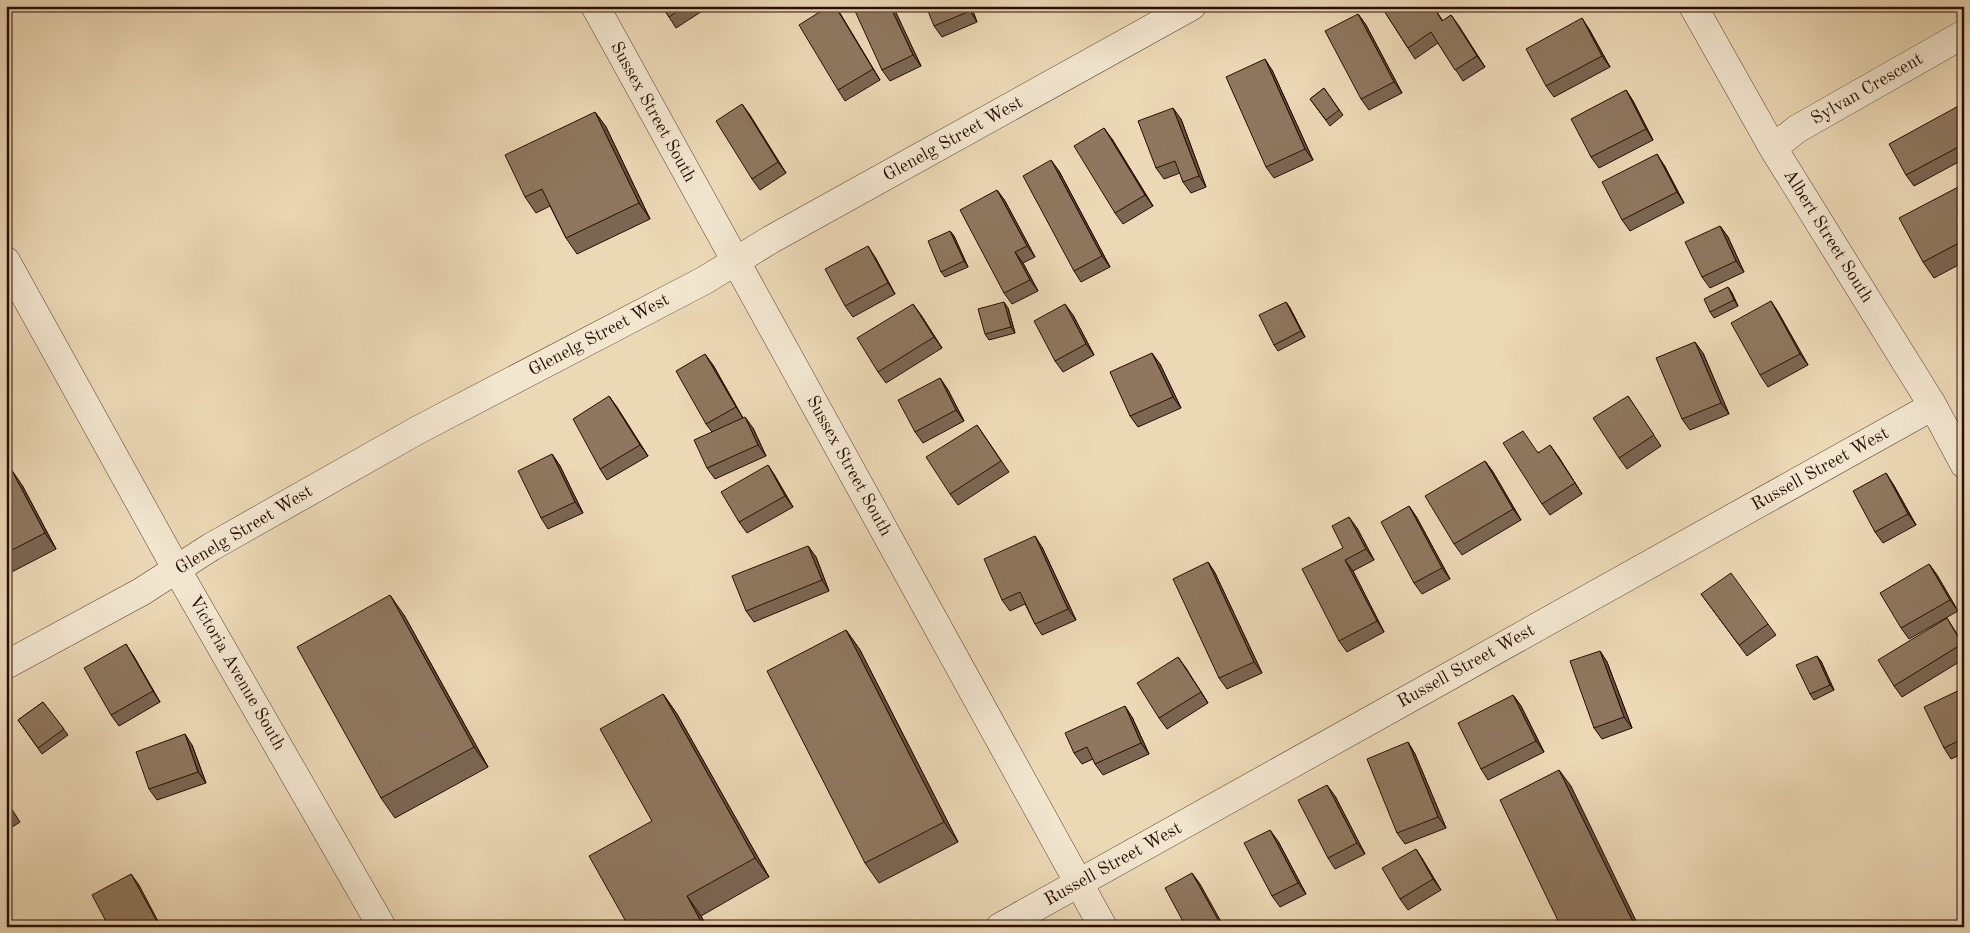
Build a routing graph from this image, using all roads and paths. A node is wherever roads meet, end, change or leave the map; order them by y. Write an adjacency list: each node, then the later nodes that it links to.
1 (594, 6): 7 (street, Sussex Street South)
2 (1192, 6): 7 (street, Glenelg Street West)
3 (1693, 6): 5 (street, Albert Street South)
4 (1964, 34): 5 (street, Sylvan Crescent)
5 (1773, 148): 8 (street, Albert Street South)
6 (6, 261): 10 (street, Victoria Avenue South)
7 (737, 262): 10 (street, Glenelg Street West); 12 (street, Sussex Street South)
8 (1933, 406): 9 (street, Albert Street South); 12 (street, Russell Street West)
9 (1964, 464)
10 (177, 570): 11 (street, Glenelg Street West); 13 (street, Victoria Avenue South)
11 (6, 665)
12 (1079, 882): 14 (street, Russell Street West); 15 (street, Sussex Street South)
13 (382, 927)
14 (1000, 927)
15 (1103, 927)

